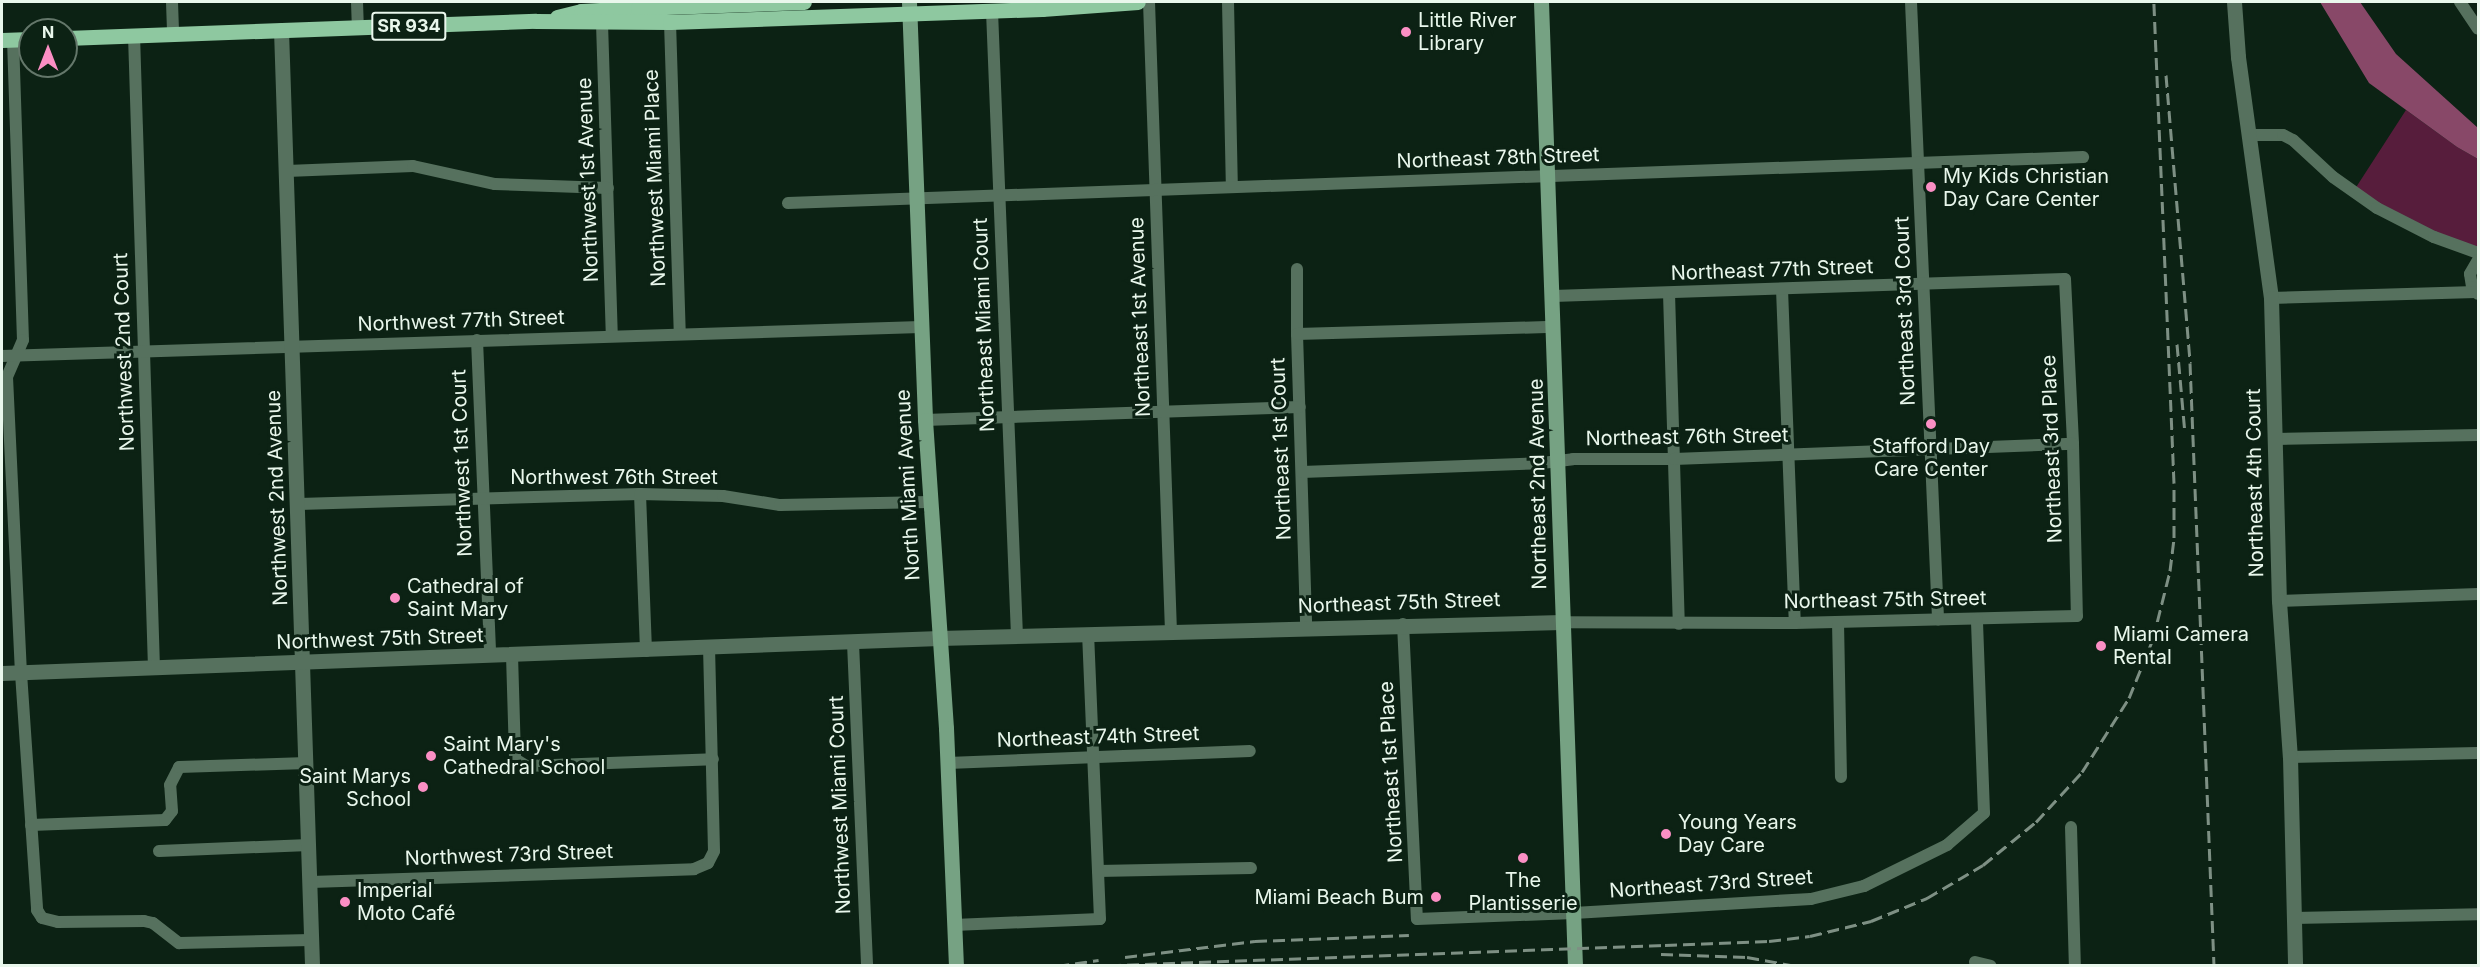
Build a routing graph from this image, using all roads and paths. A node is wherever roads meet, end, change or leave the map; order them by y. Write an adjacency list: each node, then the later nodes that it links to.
1 (172, 2): 20 (street)
2 (357, 2): 17 (street)
3 (752, 2): 4 (main road); 14 (main road); 15 (main road)
4 (804, 2)
5 (1138, 2): 13 (main road, SR 934)
6 (1149, 2): 31 (street, Northeast 1st Avenue)
7 (1228, 2): 29 (street)
8 (1540, 2): 28 (main road, Northeast 2nd Avenue)
9 (1911, 2): 26 (street, Northeast 3rd Court)
10 (2234, 2): 24 (street, Northeast 4th Court)
11 (2460, 2): 18 (street)
12 (910, 8): 13 (main road, SR 934); 15 (main road, SR 934); 33 (main road, North Miami Avenue)
13 (992, 11): 32 (street, Northeast Miami Court)
14 (536, 21): 16 (main road, SR 934); 17 (main road, SR 934)
15 (670, 22): 16 (main road, SR 934); 49 (street, Northwest Miami Place)
16 (603, 23): 30 (street, Northwest 1st Avenue)
17 (358, 27): 19 (main road, SR 934)
18 (2478, 29)
19 (281, 30): 20 (main road, SR 934); 27 (street, Northwest 2nd Avenue)
20 (173, 34): 21 (main road, SR 934)
21 (134, 35): 22 (main road, SR 934); 54 (street, Northwest 2nd Court)
22 (78, 37)
23 (7, 40): 55 (street)
24 (2250, 135): 35 (street); 46 (street, Northeast 4th Court)
25 (2083, 157): 26 (street, Northeast 78th Street)
26 (1918, 163): 28 (street, Northeast 78th Street); 40 (street, Northeast 3rd Court)
27 (287, 171): 30 (street); 53 (street, Northwest 2nd Avenue)
28 (1549, 177): 29 (street, Northeast 78th Street); 45 (main road, Northeast 2nd Avenue)
29 (1232, 187): 31 (street, Northeast 78th Street)
30 (608, 188): 51 (street, Northwest 1st Avenue)
31 (1155, 191): 32 (street, Northeast 78th Street); 58 (street, Northeast 1st Avenue)
32 (998, 195): 33 (street, Northeast 78th Street); 59 (street, Northeast Miami Court)
33 (915, 198): 34 (street, Northeast 78th Street); 47 (main road, North Miami Avenue)
34 (788, 203)
35 (2461, 246): 36 (street); 37 (street)
36 (2478, 253)
37 (2473, 268): 42 (street); 44 (street)
38 (1297, 269): 50 (street, Northeast 1st Court)
39 (2065, 279): 40 (street, Northeast 77th Street); 63 (street, Northeast 3rd Place)
40 (1924, 284): 41 (street, Northeast 77th Street); 64 (street, Northeast 3rd Court)
41 (1782, 289): 43 (street, Northeast 77th Street); 65 (street)
42 (2459, 292): 44 (street); 46 (street)
43 (1669, 293): 45 (street, Northeast 77th Street); 66 (street)
44 (2478, 294)
45 (1553, 296): 48 (main road, Northeast 2nd Avenue)
46 (2271, 298): 62 (street, Northeast 4th Court)
47 (921, 327): 49 (street, Northwest 77th Street); 60 (main road, North Miami Avenue)
48 (1554, 327): 50 (street); 67 (main road, Northeast 2nd Avenue)
49 (680, 333): 51 (street, Northwest 77th Street)
50 (1296, 334): 57 (street, Northeast 1st Court)
51 (612, 336): 52 (street, Northwest 77th Street)
52 (477, 340): 53 (street, Northwest 77th Street); 70 (street, Northwest 1st Court)
53 (293, 347): 54 (street, Northwest 77th Street); 72 (street, Northwest 2nd Avenue)
54 (144, 352): 55 (street, Northwest 77th Street); 94 (street, Northwest 2nd Court)
55 (16, 355): 56 (street, Northwest 77th Street); 96 (street)
56 (2, 356)
57 (1300, 407): 58 (street); 68 (street, Northeast 1st Court)
58 (1163, 411): 59 (street); 84 (street, Northeast 1st Avenue)
59 (1007, 419): 60 (street); 86 (street, Northeast Miami Court)
60 (925, 420): 71 (main road, North Miami Avenue)
61 (2478, 435): 62 (street)
62 (2275, 439): 74 (street, Northeast 4th Court)
63 (2073, 444): 64 (street, Northeast 76th Street); 75 (street, Northeast 3rd Place)
64 (1930, 449): 65 (street, Northeast 76th Street); 76 (street, Northeast 3rd Court)
65 (1789, 454): 66 (street, Northeast 76th Street); 80 (street)
66 (1674, 459): 67 (street, Northeast 76th Street); 82 (street)
67 (1558, 461): 68 (street, Northeast 76th Street); 78 (main road, Northeast 2nd Avenue)
68 (1302, 472): 83 (street, Northeast 1st Court)
69 (640, 494): 70 (street, Northwest 76th Street); 71 (street, Northwest 76th Street); 90 (street)
70 (483, 498): 72 (street, Northwest 76th Street); 92 (street, Northwest 1st Court)
71 (929, 502): 87 (main road, North Miami Avenue)
72 (298, 504): 93 (street, Northwest 2nd Avenue)
73 (2478, 594): 74 (street)
74 (2279, 601): 100 (street, Northeast 4th Court)
75 (2077, 616): 77 (street, Northeast 75th Street)
76 (1938, 619): 77 (street, Northeast 75th Street); 79 (street, Northeast 75th Street)
77 (1977, 619): 112 (street, Northeast 73rd Street)
78 (1562, 622): 81 (street, Northeast 75th Street); 82 (street, Northeast 75th Street); 112 (main road, Northeast 2nd Avenue)
79 (1838, 622): 80 (street, Northeast 75th Street); 104 (street)
80 (1795, 623): 82 (street, Northeast 75th Street)
81 (1403, 624): 83 (street, Northeast 75th Street); 115 (street, Northeast 1st Place)
82 (1679, 624)
83 (1306, 627): 84 (street, Northeast 75th Street)
84 (1171, 631): 85 (street, Northeast 75th Street)
85 (1088, 634): 86 (street, Northeast 75th Street); 99 (street)
86 (1017, 636): 87 (street, Northeast 75th Street)
87 (939, 638): 88 (street, Northwest 75th Street); 103 (main road, North Miami Avenue)
88 (853, 643): 89 (street, Northwest 75th Street); 120 (street, Northwest Miami Court)
89 (709, 649): 90 (street, Northwest 75th Street); 101 (street)
90 (646, 651): 91 (street, Northwest 75th Street)
91 (512, 655): 92 (street, Northwest 75th Street); 101 (street)
92 (490, 656): 93 (street, Northwest 75th Street)
93 (303, 662): 94 (street, Northwest 75th Street); 102 (street, Northwest 2nd Avenue)
94 (154, 668): 96 (street, Northwest 75th Street)
95 (2, 673): 96 (street, Northwest 75th Street)
96 (21, 673): 105 (street)
97 (1250, 751): 99 (street, Northeast 74th Street)
98 (2478, 753): 100 (street)
99 (1093, 757): 103 (street, Northeast 74th Street); 110 (street)
100 (2290, 757): 114 (street, Northeast 4th Court)
101 (712, 759): 111 (street, Northwest 73rd Street)
102 (307, 763): 105 (street); 107 (street, Northwest 2nd Avenue)
103 (948, 763): 116 (main road, North Miami Avenue)
104 (1840, 777)
105 (31, 825): 117 (street)
106 (2071, 827): 124 (street)
107 (309, 845): 108 (street); 111 (street, Northwest 2nd Avenue)
108 (159, 851)
109 (1251, 868): 110 (street)
110 (1098, 871): 116 (street)
111 (311, 882): 117 (street, Northwest 2nd Avenue)
112 (1574, 913): 115 (street, Northeast 73rd Street); 122 (main road, Northeast 2nd Avenue)
113 (2478, 914): 114 (street)
114 (2294, 918): 125 (street, Northeast 4th Court)
115 (1417, 919)
116 (954, 925): 121 (main road, North Miami Avenue)
117 (311, 940): 119 (street, Northwest 2nd Avenue)
118 (1975, 962): 123 (street)
119 (312, 966)
120 (867, 966)
121 (956, 966)
122 (1575, 966)
123 (1991, 966)
124 (2075, 966)
125 (2295, 966)

